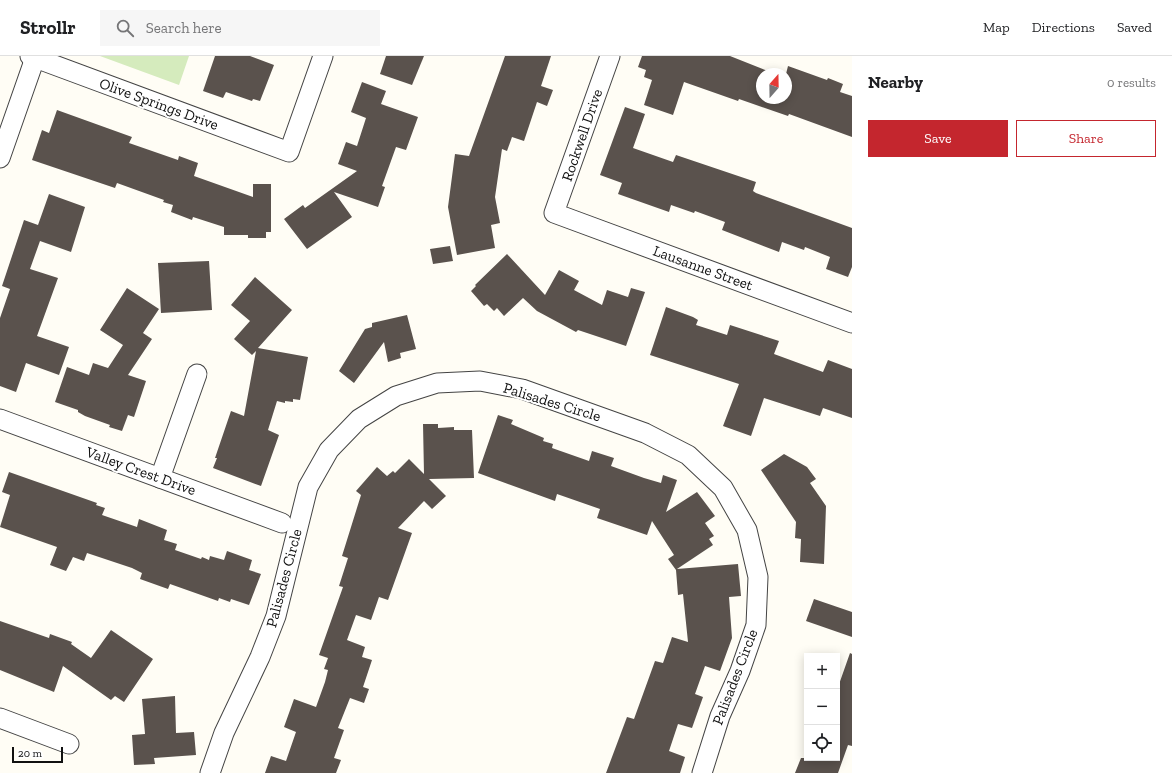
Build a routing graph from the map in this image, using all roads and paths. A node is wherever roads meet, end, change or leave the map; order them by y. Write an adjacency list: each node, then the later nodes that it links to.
1 (323, 56): 3 (street, Olive Springs Drive)
2 (610, 56): 5 (street, Rockwell Drive)
3 (32, 57): 4 (street)
4 (0, 158)
5 (554, 213): 6 (street, Lausanne Street)
6 (852, 323)
7 (197, 374): 9 (street)
8 (0, 419): 9 (street, Valley Crest Drive)
9 (160, 478): 10 (street, Valley Crest Drive)
10 (282, 523)
11 (0, 718): 12 (street)
12 (69, 744)
13 (210, 773): 14 (street, Palisades Circle)
14 (702, 773)

